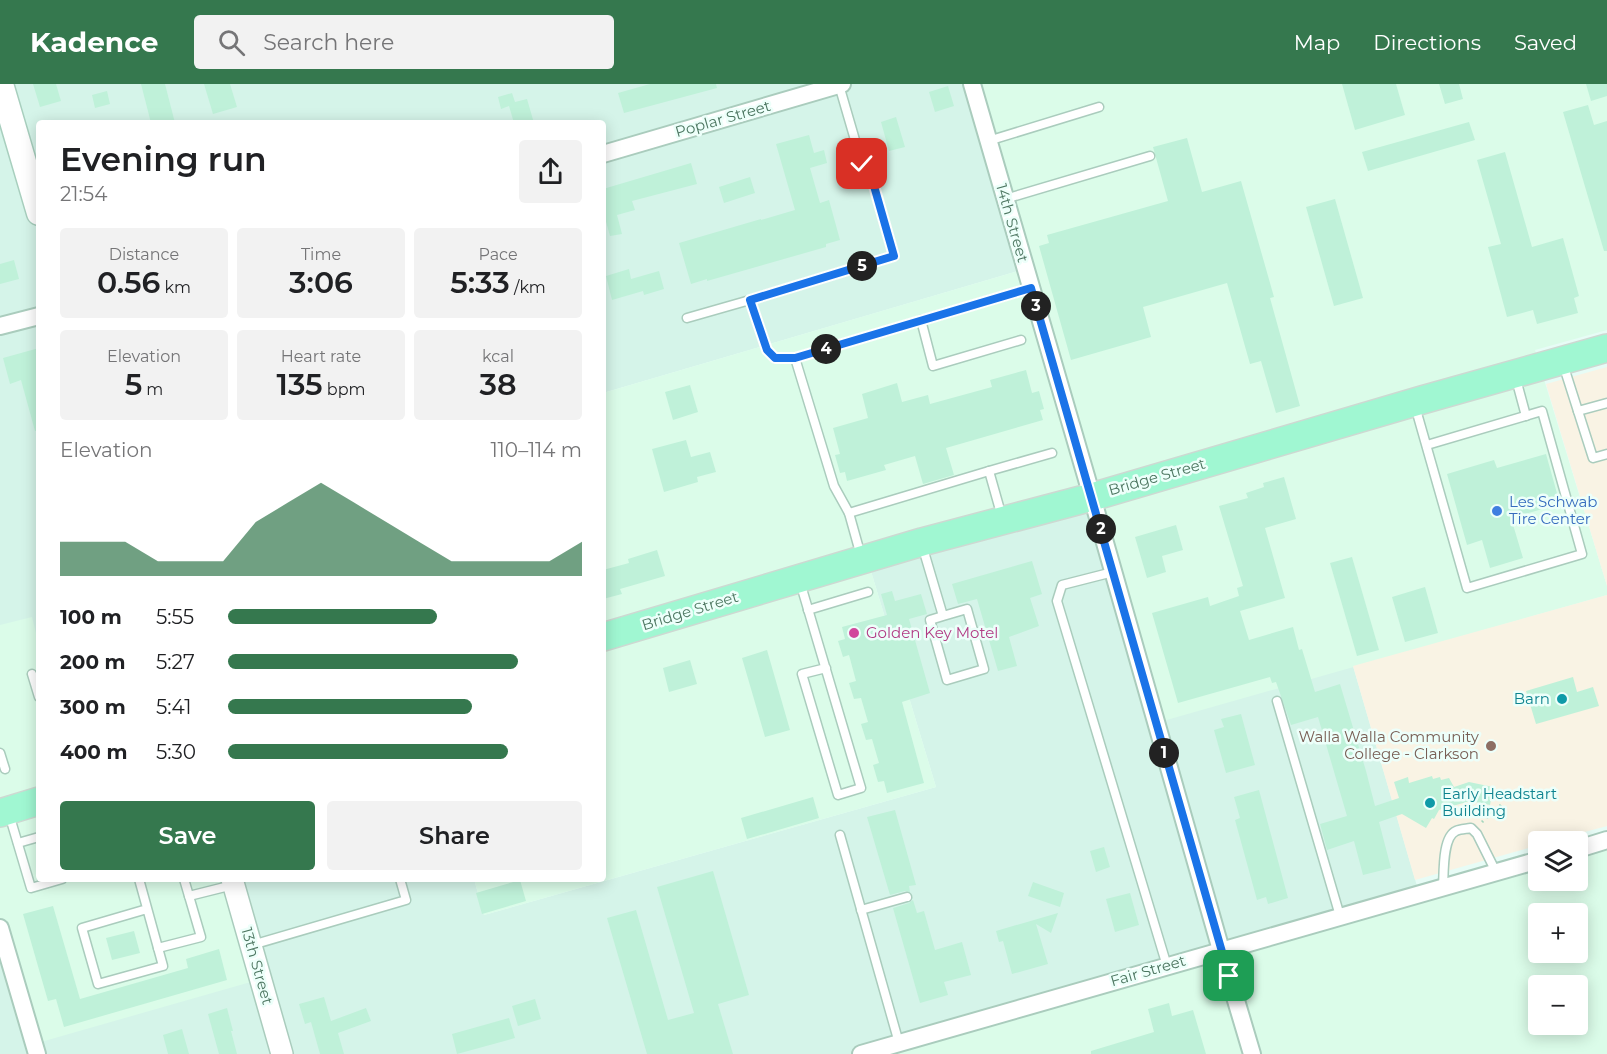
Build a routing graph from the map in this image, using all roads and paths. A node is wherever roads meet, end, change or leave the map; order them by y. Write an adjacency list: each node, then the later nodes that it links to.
1 (1, 84): 9 (main road)
2 (841, 84): 6 (street, Poplar Street); 11 (lane)
3 (972, 84): 5 (street, 14th Street)
4 (1099, 107): 5 (lane)
5 (988, 141): 8 (street, 14th Street)
6 (606, 153)
7 (1150, 156): 8 (lane)
8 (1005, 199): 10 (street, 14th Street)
9 (36, 203)
10 (1031, 288): 14 (lane); 29 (street, 14th Street)
11 (750, 300): 13 (lane); 18 (lane)
12 (36, 317): 15 (street)
13 (687, 318)
14 (921, 320): 16 (lane); 18 (lane)
15 (0, 326)
16 (1021, 340)
17 (1607, 348): 19 (highway, Bridge Street)
18 (795, 358): 30 (lane)
19 (1562, 360): 20 (highway, Bridge Street); 23 (lane)
20 (1514, 374): 21 (highway, Bridge Street); 24 (lane)
21 (1414, 402): 25 (lane); 29 (highway, Bridge Street)
22 (1607, 403): 23 (lane)
23 (1578, 411): 27 (lane)
24 (1526, 416): 25 (lane); 25 (lane)
25 (1426, 445)
26 (1052, 453): 28 (lane)
27 (1607, 454)
28 (989, 471): 30 (lane); 31 (lane)
29 (1092, 496): 31 (highway, Bridge Street); 34 (street, 14th Street)
30 (849, 513): 33 (lane)
31 (1003, 520): 32 (highway, Bridge Street)
32 (921, 542): 33 (highway, Bridge Street); 38 (lane)
33 (862, 560): 35 (highway, Bridge Street)
34 (1113, 572): 71 (street, 14th Street); 72 (lane)
35 (799, 578): 37 (lane); 39 (highway, Bridge Street)
36 (868, 592): 37 (lane)
37 (808, 610): 40 (lane)
38 (943, 616): 38 (lane)
39 (606, 636)
40 (826, 668): 40 (lane)
41 (32, 674): 42 (lane)
42 (36, 687)
43 (1277, 701): 67 (lane)
44 (0, 753): 45 (lane)
45 (5, 770)
46 (36, 802): 48 (highway)
47 (1501, 805): 49 (path)
48 (4, 811): 53 (lane)
49 (1473, 831): 56 (lane); 62 (lane)
50 (840, 836): 66 (lane)
51 (36, 838): 53 (lane)
52 (1607, 840): 54 (street)
53 (18, 843): 57 (lane)
54 (1588, 846)
55 (1528, 863): 56 (street, Fair Street)
56 (1496, 872): 62 (street, Fair Street)
57 (52, 882)
58 (140, 882): 65 (lane)
59 (185, 882): 63 (lane)
60 (233, 882): 63 (lane); 69 (street, 13th Street)
61 (401, 882): 69 (lane)
62 (1443, 887): 67 (street, Fair Street)
63 (189, 896): 70 (lane)
64 (908, 897): 66 (lane)
65 (147, 909): 70 (lane); 70 (lane)
66 (861, 910): 73 (lane)
67 (1340, 916): 71 (street, Fair Street)
68 (0, 928): 74 (street)
69 (252, 945): 75 (street, 13th Street)
70 (158, 948)
71 (1221, 950): 72 (street, Fair Street); 77 (street, 14th Street)
72 (1167, 966): 73 (street, Fair Street)
73 (898, 1043): 76 (street, Fair Street)
74 (37, 1054)
75 (282, 1054)
76 (861, 1054)
77 (1252, 1054)

